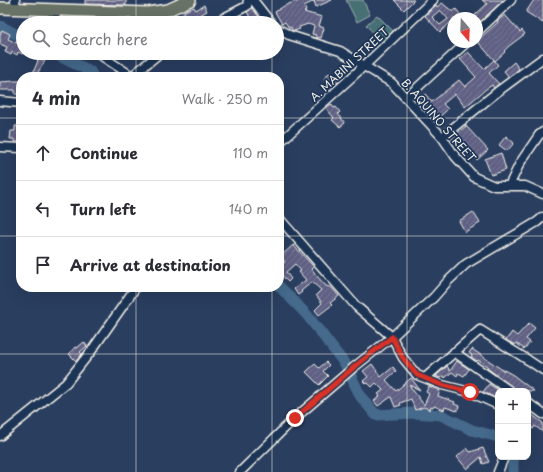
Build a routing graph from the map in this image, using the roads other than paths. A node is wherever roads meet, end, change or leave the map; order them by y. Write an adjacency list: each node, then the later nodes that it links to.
1 (190, 0): 8 (main road)
2 (248, 0): 10 (street)
3 (253, 0): 11 (street)
4 (433, 0): 18 (street, A. MABINI STREET)
5 (511, 0): 12 (street)
6 (15, 4): 7 (main road); 8 (main road)
7 (0, 8)
8 (48, 9): 9 (street)
9 (54, 16)
10 (228, 16)
11 (266, 16)
12 (483, 26)
13 (284, 32): 18 (street, B. AQUINO STREET)
14 (460, 48): 21 (street)
15 (543, 58): 25 (street)
16 (108, 60): 19 (street)
17 (152, 60): 20 (street)
18 (364, 66): 21 (street, B. AQUINO STREET); 26 (street, A. MABINI STREET)
19 (126, 72)
20 (139, 72)
21 (406, 98): 25 (street, B. AQUINO STREET)
22 (0, 101): 23 (street)
23 (16, 103)
24 (543, 132): 29 (street)
25 (442, 137): 29 (street, B. AQUINO STREET)
26 (284, 138)
27 (0, 147): 28 (street)
28 (16, 148)
29 (509, 186): 30 (street, B. AQUINO STREET)
30 (543, 194)
31 (543, 217): 34 (street)
32 (284, 224): 34 (street)
33 (133, 292): 42 (street)
34 (392, 337): 37 (street); 44 (street)
35 (454, 352): 36 (street); 37 (street); 38 (street)
36 (543, 370)
37 (425, 378): 39 (street)
38 (506, 388)
39 (495, 404)
40 (531, 406): 41 (street)
41 (543, 414)
42 (0, 436)
43 (503, 460): 45 (street)
44 (240, 472)
45 (498, 472)

